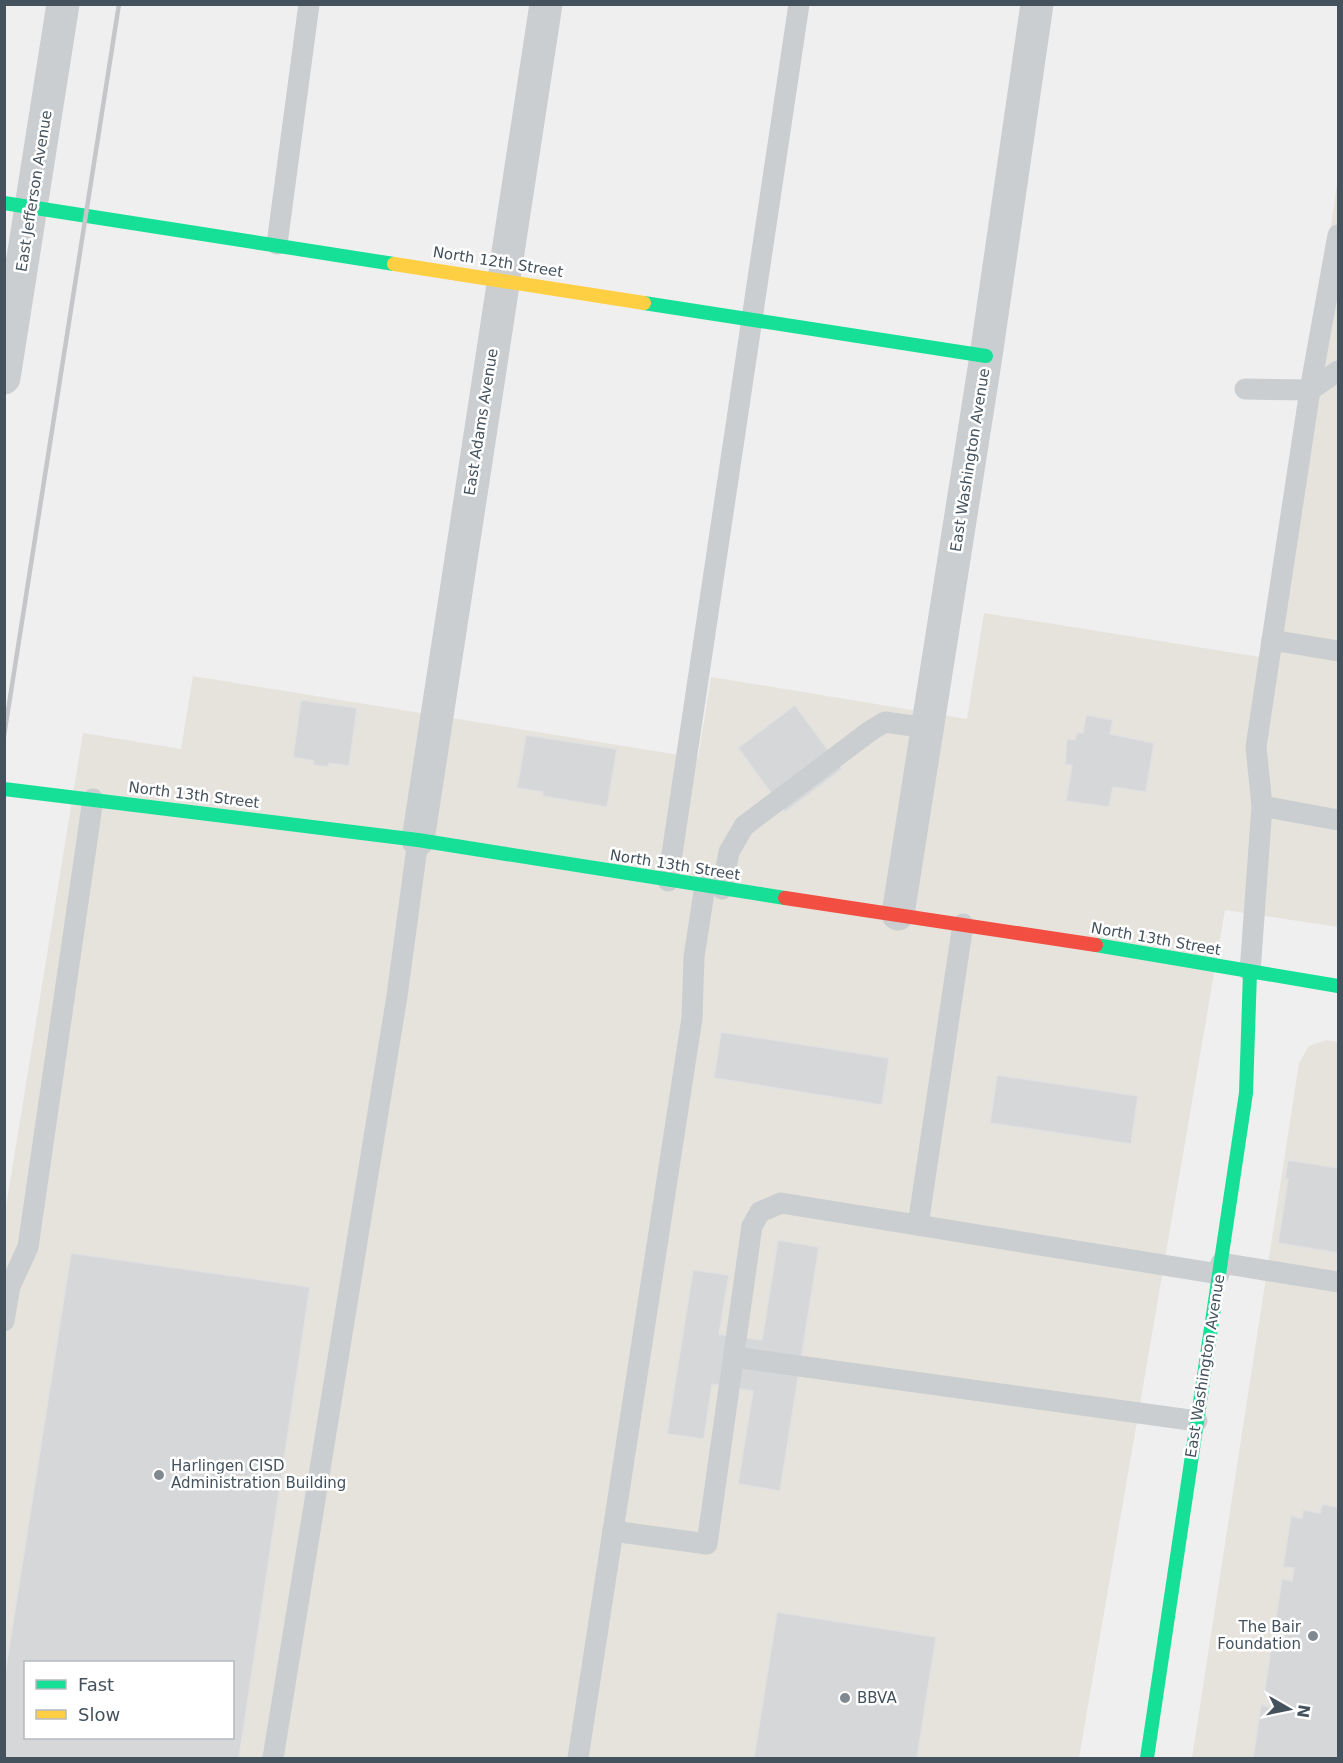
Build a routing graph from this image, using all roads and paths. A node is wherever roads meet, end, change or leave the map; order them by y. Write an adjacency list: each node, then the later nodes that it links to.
1 (63, 4): 6 (street, East Jefferson Avenue)
2 (309, 4): 8 (lane)
3 (546, 4): 9 (street, East Adams Avenue)
4 (799, 4): 10 (lane)
5 (1037, 4): 11 (street, East Washington Avenue)
6 (18, 205): 8 (street, North 12th Street); 13 (street, East Jefferson Avenue)
7 (1338, 235): 15 (lane)
8 (277, 244): 9 (street, North 12th Street)
9 (502, 279): 10 (street, North 12th Street); 23 (street, East Adams Avenue)
10 (751, 319): 11 (street, North 12th Street); 24 (lane)
11 (986, 356): 18 (street, East Washington Avenue)
12 (1338, 371): 15 (lane)
13 (4, 378)
14 (1245, 389): 15 (lane)
15 (1310, 390): 16 (lane)
16 (1272, 640): 17 (lane); 21 (lane)
17 (1338, 651)
18 (927, 728): 25 (lane); 26 (street, East Washington Avenue)
19 (4, 789): 20 (street, North 13th Street)
20 (93, 799): 23 (street, North 13th Street); 33 (lane)
21 (1262, 806): 22 (lane); 28 (lane)
22 (1338, 820)
23 (418, 840): 24 (street, North 13th Street); 37 (lane)
24 (668, 881): 25 (street, North 13th Street)
25 (713, 888): 26 (street, North 13th Street); 36 (lane)
26 (898, 914): 27 (street, North 13th Street)
27 (963, 924): 28 (street, North 13th Street); 30 (lane)
28 (1250, 972): 29 (street, North 13th Street); 31 (street, East Washington Avenue)
29 (1338, 986)
30 (918, 1225): 31 (lane); 34 (lane)
31 (1220, 1268): 32 (lane); 35 (street, East Washington Avenue)
32 (1338, 1282)
33 (4, 1321)
34 (734, 1357): 35 (lane); 36 (lane)
35 (1197, 1420): 39 (street, East Washington Avenue)
36 (613, 1531): 38 (lane)
37 (273, 1758)
38 (578, 1758)
39 (1147, 1758)

